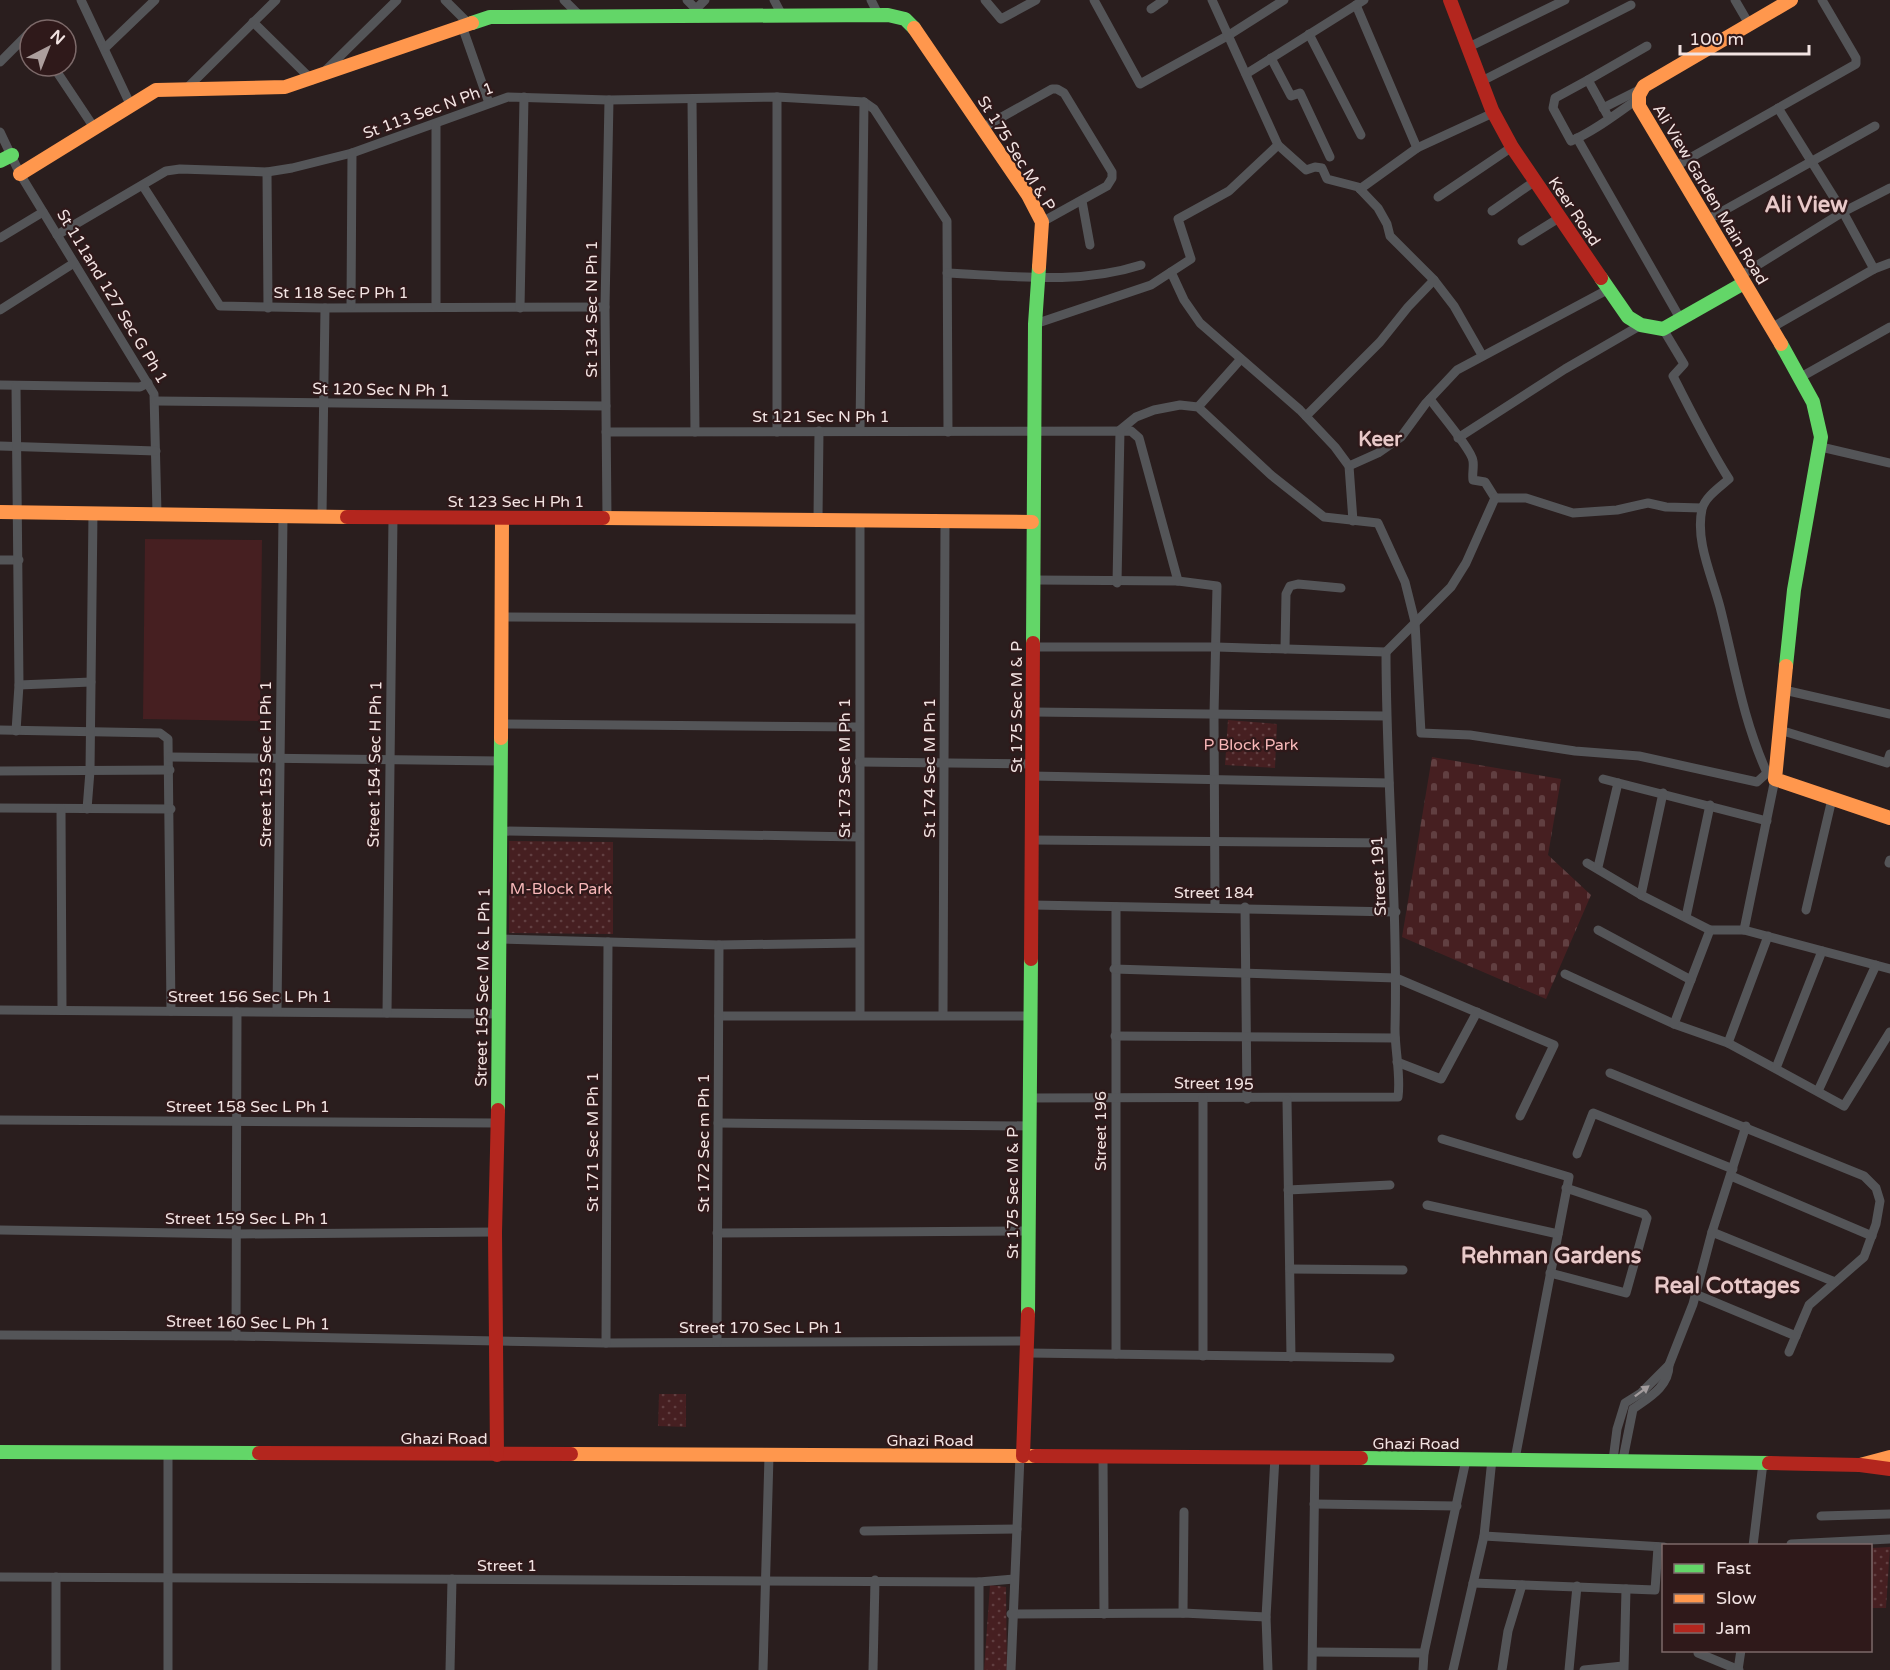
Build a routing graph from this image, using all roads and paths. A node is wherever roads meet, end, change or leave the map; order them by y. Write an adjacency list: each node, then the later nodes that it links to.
1 (81, 0): 36 (street)
2 (155, 0): 36 (street)
3 (276, 0): 29 (street)
4 (397, 0): 42 (street)
5 (445, 0): 31 (street)
6 (564, 0): 26 (street)
7 (687, 0): 25 (street)
8 (705, 0): 25 (street)
9 (774, 0): 28 (street)
10 (871, 0): 27 (street)
11 (985, 0): 12 (street)
12 (1036, 0)
13 (1094, 0): 33 (street)
14 (1164, 0): 24 (street)
15 (1212, 0): 33 (street)
16 (1284, 0): 33 (street)
17 (1450, 0): 37 (street, Keer Road)
18 (1565, 0): 37 (street)
19 (1735, 0): 30 (street)
20 (1791, 0): 30 (street, Ali View Garden Main Road)
21 (1822, 0): 55 (street)
22 (1360, 3): 32 (street); 67 (street)
23 (1632, 5): 44 (street)
24 (1151, 9)
25 (697, 13): 26 (street); 28 (street)
26 (579, 15): 31 (street)
27 (884, 15): 28 (street); 60 (street, St 175 Sec M & P)
28 (783, 17)
29 (253, 22): 42 (street); 45 (street)
30 (1749, 24): 46 (street, Ali View Garden Main Road)
31 (466, 25): 42 (street); 52 (street)
32 (1309, 34): 38 (street); 63 (street)
33 (1229, 35): 40 (street)
34 (18, 44): 39 (street)
35 (1647, 46): 43 (street)
36 (105, 48): 53 (street)
37 (1467, 48): 44 (street, Keer Road)
38 (1271, 58): 40 (street); 69 (street)
39 (0, 62)
40 (1246, 74): 65 (street)
41 (61, 78): 61 (street)
42 (315, 79): 45 (street)
43 (1588, 80): 54 (street); 64 (street)
44 (1480, 82): 56 (street, Keer Road)
45 (187, 88): 53 (street)
46 (1640, 94): 54 (street); 57 (street); 72 (street, Ali View Garden Main Road)
47 (524, 97): 50 (street, St 113 Sec N Ph 1); 52 (street, St 113 Sec N Ph 1); 106 (street)
48 (777, 97): 49 (street, St 113 Sec N Ph 1); 51 (street, St 113 Sec N Ph 1); 132 (street)
49 (692, 99): 50 (street, St 113 Sec N Ph 1); 131 (street)
50 (609, 100): 103 (street, St 134 Sec N Ph 1)
51 (864, 102): 96 (street); 126 (street)
52 (489, 103): 58 (street, St 113 Sec N Ph 1)
53 (131, 106): 61 (street)
54 (1603, 108): 57 (street)
55 (1778, 108): 71 (street); 72 (street)
56 (1493, 113): 66 (street, Keer Road); 67 (street)
57 (1609, 118): 64 (street)
58 (436, 124): 68 (street, St 113 Sec N Ph 1); 102 (street)
59 (1875, 126): 71 (street)
60 (984, 127): 80 (street); 86 (street, St 175 Sec M & P)
61 (95, 129): 74 (street)
62 (0, 132): 70 (street, St 111and 127 Sec G Ph 1)
63 (1361, 135)
64 (1577, 138): 108 (street)
65 (1278, 145): 78 (street); 95 (street)
66 (1512, 147): 75 (street, Keer Road); 79 (street)
67 (1417, 148): 78 (street)
68 (352, 153): 73 (street, St 113 Sec N Ph 1); 101 (street)
69 (1329, 157)
70 (6, 158): 74 (street, St 111and 127 Sec G Ph 1)
71 (1812, 161): 83 (street); 85 (street)
72 (1676, 166): 85 (street, Ali View Garden Main Road)
73 (267, 172): 76 (street, St 113 Sec N Ph 1); 104 (street)
74 (20, 174): 82 (street, St 111and 127 Sec G Ph 1)
75 (1535, 182): 81 (street); 84 (street, Keer Road)
76 (143, 186): 87 (street, St 113 Sec N Ph 1); 104 (street, St 118 Sec P Ph 1)
77 (1890, 188): 83 (street)
78 (1360, 189): 99 (street)
79 (1438, 197)
80 (1082, 201): 86 (street); 90 (street)
81 (1492, 211)
82 (43, 212): 87 (street, St 111and 127 Sec G Ph 1); 88 (street)
83 (1843, 212): 94 (street); 98 (street)
84 (1559, 218): 89 (street); 100 (street, Keer Road)
85 (1707, 220): 98 (street, Ali View Garden Main Road)
86 (1042, 222): 97 (street, St 175 Sec M & P)
87 (57, 235): 91 (street, St 111and 127 Sec G Ph 1)
88 (0, 238)
89 (1522, 241)
90 (1090, 245)
91 (74, 263): 107 (street); 117 (street, St 111and 127 Sec G Ph 1)
92 (1890, 263): 94 (street)
93 (1142, 265): 97 (street)
94 (1874, 269): 112 (street)
95 (1171, 272): 109 (street); 115 (street)
96 (947, 273): 97 (street); 133 (street)
97 (1038, 278): 109 (street, St 175 Sec M & P)
98 (1742, 279): 108 (street); 112 (street, Ali View Garden Main Road)
99 (1434, 280): 114 (street); 125 (street)
100 (1607, 290): 110 (street, Keer Road); 114 (street)
101 (351, 306): 102 (street, St 118 Sec P Ph 1); 105 (street, St 118 Sec P Ph 1)
102 (436, 307): 106 (street, St 118 Sec P Ph 1)
103 (605, 307): 106 (street, St 118 Sec P Ph 1); 123 (street, St 134 Sec N Ph 1)
104 (268, 308): 105 (street, St 118 Sec P Ph 1)
105 (325, 308): 122 (street)
106 (520, 308)
107 (0, 310)
108 (1681, 320): 113 (street)
109 (1035, 324): 127 (street, St 175 Sec M & P)
110 (1641, 325): 113 (street, Keer Road); 134 (street)
111 (1890, 327): 116 (street)
112 (1771, 328): 116 (street, Ali View Garden Main Road)
113 (1663, 329): 142 (street)
114 (1482, 355): 120 (street)
115 (1240, 360): 124 (street); 125 (street)
116 (1801, 377): 137 (street, Ali View Garden Main Road)
117 (148, 383): 119 (street); 121 (street, St 111and 127 Sec G Ph 1)
118 (0, 386): 119 (street)
119 (16, 386): 136 (street)
120 (1430, 399): 134 (street); 140 (street)
121 (156, 401): 122 (street, St 120 Sec N Ph 1); 138 (street, St 111and 127 Sec G Ph 1)
122 (323, 404): 123 (street, St 120 Sec N Ph 1); 147 (street)
123 (606, 406): 130 (street, St 134 Sec N Ph 1)
124 (1198, 407): 128 (street); 154 (street)
125 (1306, 416): 140 (street)
126 (860, 430): 129 (street, St 121 Sec N Ph 1); 133 (street, St 121 Sec N Ph 1)
127 (1036, 430): 128 (street, St 121 Sec N Ph 1); 133 (street, St 121 Sec N Ph 1); 156 (street, St 175 Sec M & P)
128 (1120, 430): 160 (street); 161 (street)
129 (819, 431): 132 (street, St 121 Sec N Ph 1); 151 (street)
130 (606, 432): 131 (street, St 121 Sec N Ph 1); 150 (street, St 134 Sec N Ph 1)
131 (695, 432): 132 (street, St 121 Sec N Ph 1)
132 (777, 432)
133 (948, 432)
134 (1458, 438): 141 (street)
135 (0, 446): 136 (street)
136 (16, 446): 138 (street); 143 (street)
137 (1821, 447): 139 (street); 172 (street, Ali View Garden Main Road)
138 (156, 452): 146 (street, St 111and 127 Sec G Ph 1)
139 (1890, 463)
140 (1348, 466): 154 (street)
141 (1495, 498): 142 (street); 165 (street)
142 (1702, 508): 165 (street)
143 (17, 512): 144 (street, St 123 Sec H Ph 1); 145 (street, St 123 Sec H Ph 1); 158 (street)
144 (93, 512): 146 (street, St 123 Sec H Ph 1); 170 (street)
145 (0, 513)
146 (157, 513): 148 (street, St 123 Sec H Ph 1)
147 (322, 516): 148 (street, St 123 Sec H Ph 1); 149 (street, St 123 Sec H Ph 1)
148 (283, 517): 185 (street, Street 153 Sec H Ph 1)
149 (393, 517): 152 (street, St 123 Sec H Ph 1); 186 (street, Street 154 Sec H Ph 1)
150 (607, 518): 151 (street, St 123 Sec H Ph 1); 152 (street, St 123 Sec H Ph 1)
151 (818, 518): 153 (street, St 123 Sec H Ph 1)
152 (502, 519): 163 (street, Street 155 Sec M & L Ph 1)
153 (860, 520): 155 (street, St 123 Sec H Ph 1); 164 (street, St 173 Sec M Ph 1)
154 (1353, 520): 165 (street)
155 (945, 522): 156 (street, St 123 Sec H Ph 1); 189 (street, St 174 Sec M Ph 1)
156 (1032, 522): 159 (street, St 175 Sec M & P)
157 (0, 560): 158 (street)
158 (19, 560): 171 (street)
159 (1035, 580): 161 (street); 166 (street, St 175 Sec M & P)
160 (1178, 581): 161 (street); 167 (street)
161 (1117, 582)
162 (1341, 588): 168 (street)
163 (500, 617): 164 (street); 177 (street, Street 155 Sec M & L Ph 1)
164 (859, 619): 178 (street, St 173 Sec M Ph 1)
165 (1415, 622): 169 (street)
166 (1032, 647): 167 (street); 173 (street, St 175 Sec M & P)
167 (1216, 648): 168 (street); 174 (street)
168 (1284, 649): 169 (street)
169 (1386, 652): 176 (street, Street 191)
170 (91, 682): 171 (street); 182 (street)
171 (19, 685): 181 (street)
172 (1784, 690): 175 (street); 180 (street, Ali View Garden Main Road)
173 (1033, 712): 174 (street); 191 (street, St 175 Sec M & P)
174 (1214, 714): 176 (street); 196 (street)
175 (1890, 714)
176 (1386, 716): 197 (street, Street 191)
177 (500, 724): 178 (street); 187 (street, Street 155 Sec M & L Ph 1)
178 (859, 727): 188 (street, St 173 Sec M Ph 1)
179 (0, 730): 181 (street)
180 (1780, 730): 183 (street); 195 (street, Ali View Garden Main Road)
181 (16, 731): 182 (street)
182 (90, 732): 184 (street); 193 (street)
183 (1890, 754)
184 (170, 758): 185 (street); 190 (street)
185 (281, 760): 186 (street); 242 (street, Street 153 Sec H Ph 1)
186 (388, 761): 187 (street); 244 (street, Street 154 Sec H Ph 1)
187 (500, 761): 208 (street, Street 155 Sec M & L Ph 1)
188 (859, 762): 189 (street); 209 (street, St 173 Sec M Ph 1)
189 (944, 764): 191 (street); 248 (street, St 174 Sec M Ph 1)
190 (170, 770): 193 (street); 205 (street)
191 (1031, 770): 196 (street); 210 (street, St 175 Sec M & P)
192 (0, 771): 193 (street)
193 (90, 771): 204 (street)
194 (1603, 779): 198 (street)
195 (1775, 779): 200 (street); 207 (street)
196 (1214, 781): 197 (street); 211 (street)
197 (1389, 783): 212 (street, Street 191)
198 (1618, 783): 199 (street); 214 (street)
199 (1663, 793): 201 (street); 215 (street)
200 (1832, 799): 206 (street); 220 (street)
201 (1710, 805): 207 (street); 222 (street)
202 (0, 808): 203 (street)
203 (61, 809): 204 (street); 239 (street)
204 (87, 809): 205 (street)
205 (171, 809): 241 (street)
206 (1890, 818)
207 (1767, 821): 225 (street)
208 (501, 831): 209 (street); 227 (street, Street 155 Sec M & L Ph 1)
209 (859, 837): 229 (street, St 173 Sec M Ph 1)
210 (1032, 840): 211 (street); 216 (street, St 175 Sec M & P)
211 (1214, 842): 212 (street); 218 (street)
212 (1391, 843): 221 (street, Street 191)
213 (1587, 862): 214 (street)
214 (1598, 867): 215 (street)
215 (1641, 895): 222 (street)
216 (1032, 904): 217 (street, Street 184); 250 (street, St 175 Sec M & P)
217 (1116, 907): 218 (street, Street 184); 233 (street, Street 196)
218 (1215, 907): 219 (street, Street 184)
219 (1245, 907): 221 (street, Street 184); 235 (street)
220 (1806, 910)
221 (1395, 912): 237 (street, Street 191)
222 (1686, 917): 224 (street)
223 (1598, 930): 238 (street)
224 (1710, 930): 225 (street); 238 (street)
225 (1744, 930): 226 (street)
226 (1768, 936): 231 (street); 256 (street)
227 (500, 939): 228 (street); 246 (street, Street 155 Sec M & L Ph 1)
228 (608, 942): 230 (street); 298 (street, St 171 Sec M Ph 1)
229 (858, 943): 230 (street); 247 (street, St 173 Sec M Ph 1)
230 (719, 945): 249 (street, St 172 Sec m Ph 1)
231 (1822, 951): 232 (street); 258 (street)
232 (1876, 965): 234 (street); 260 (street)
233 (1114, 969): 235 (street); 253 (street, Street 196)
234 (1890, 969)
235 (1248, 971): 237 (street); 254 (street)
236 (1565, 974): 251 (street)
237 (1396, 978): 245 (street); 255 (street, Street 191)
238 (1691, 980): 251 (street)
239 (62, 1009): 240 (street, Street 156 Sec L Ph 1); 241 (street, Street 156 Sec L Ph 1)
240 (0, 1010)
241 (171, 1011): 243 (street, Street 156 Sec L Ph 1)
242 (277, 1011): 243 (street, Street 156 Sec L Ph 1); 244 (street, Street 156 Sec L Ph 1)
243 (237, 1012): 269 (street)
244 (387, 1012): 246 (street, Street 156 Sec L Ph 1)
245 (1477, 1012): 257 (street); 267 (street)
246 (500, 1014): 270 (street, Street 155 Sec M & L Ph 1)
247 (860, 1015): 248 (street); 249 (street)
248 (943, 1015): 250 (street)
249 (719, 1016): 271 (street, St 172 Sec m Ph 1)
250 (1031, 1016): 263 (street, St 175 Sec M & P)
251 (1674, 1024): 256 (street)
252 (1890, 1032): 260 (street)
253 (1114, 1036): 254 (street); 261 (street, Street 196)
254 (1248, 1038): 255 (street); 265 (street)
255 (1395, 1038): 257 (street, Street 191)
256 (1728, 1043): 258 (street)
257 (1397, 1062): 262 (street, Street 191)
258 (1776, 1068): 260 (street)
259 (1610, 1073): 273 (street)
260 (1818, 1091)
261 (1115, 1097): 263 (street, Street 195); 264 (street, Street 195); 302 (street, Street 196)
262 (1398, 1097): 266 (street, Street 195)
263 (1030, 1098): 272 (street, St 175 Sec M & P)
264 (1203, 1098): 265 (street, Street 195); 303 (street)
265 (1247, 1099): 266 (street, Street 195)
266 (1287, 1100): 279 (street)
267 (1520, 1116)
268 (0, 1120): 269 (street, Street 158 Sec L Ph 1)
269 (237, 1121): 270 (street, Street 158 Sec L Ph 1); 286 (street)
270 (496, 1123): 283 (street, Street 155 Sec M & L Ph 1)
271 (718, 1123): 272 (street); 285 (street, St 172 Sec m Ph 1)
272 (1029, 1126): 282 (street, St 175 Sec M & P)
273 (1746, 1126): 276 (street); 288 (street)
274 (1442, 1139): 278 (street)
275 (1577, 1154): 276 (street)
276 (1732, 1173): 284 (street); 288 (street)
277 (1390, 1185): 279 (street)
278 (1566, 1188): 287 (street); 291 (street)
279 (1288, 1190): 289 (street)
280 (1427, 1204): 287 (street)
281 (0, 1230): 286 (street, Street 159 Sec L Ph 1)
282 (1028, 1231): 285 (street); 300 (street, St 175 Sec M & P)
283 (495, 1232): 286 (street, Street 159 Sec L Ph 1); 297 (street, Street 155 Sec M & L Ph 1)
284 (1712, 1232): 292 (street); 293 (street)
285 (717, 1233): 299 (street, St 172 Sec m Ph 1)
286 (238, 1234): 295 (street)
287 (1558, 1234): 291 (street)
288 (1872, 1236): 292 (street)
289 (1290, 1269): 290 (street); 304 (street)
290 (1403, 1270)
291 (1550, 1273): 316 (street)
292 (1835, 1282): 296 (street)
293 (1695, 1294): 296 (street); 318 (street)
294 (0, 1335): 295 (street, Street 160 Sec L Ph 1)
295 (236, 1336): 297 (street, Street 160 Sec L Ph 1)
296 (1796, 1336): 301 (street)
297 (495, 1340): 298 (street, Street 170 Sec L Ph 1); 308 (street, Street 155 Sec M & L Ph 1)
298 (606, 1342): 299 (street, Street 170 Sec L Ph 1)
299 (717, 1342): 300 (street, Street 170 Sec L Ph 1)
300 (1028, 1347): 302 (street, Street 170 Sec L Ph 1); 310 (street, St 175 Sec M & P)
301 (1789, 1352)
302 (1116, 1354): 303 (street, Street 170 Sec L Ph 1)
303 (1203, 1356): 304 (street, Street 170 Sec L Ph 1)
304 (1291, 1357): 305 (street, Street 170 Sec L Ph 1)
305 (1390, 1358)
306 (0, 1452): 307 (street, Ghazi Road)
307 (168, 1452): 308 (street, Ghazi Road); 336 (street)
308 (497, 1455): 309 (street, Ghazi Road)
309 (769, 1456): 310 (street, Ghazi Road); 340 (street)
310 (1021, 1456): 311 (street, Ghazi Road); 327 (street)
311 (1103, 1456): 312 (street, Ghazi Road); 348 (street)
312 (1275, 1457): 314 (street, Ghazi Road); 349 (street)
313 (1890, 1457): 320 (street, Ghazi Road)
314 (1315, 1459): 317 (street, Ghazi Road); 322 (street)
315 (1492, 1459): 316 (street, Ghazi Road); 317 (street, Ghazi Road); 329 (street)
316 (1515, 1459): 318 (street, Ghazi Road)
317 (1466, 1460): 323 (street)
318 (1618, 1460): 319 (street, Ghazi Road)
319 (1763, 1463): 320 (street, Ghazi Road); 331 (street)
320 (1860, 1465): 321 (street, Ghazi Road)
321 (1890, 1469)
322 (1314, 1504): 323 (street); 350 (street)
323 (1457, 1506): 352 (street)
324 (1184, 1512): 346 (street)
325 (1890, 1514): 326 (street)
326 (1821, 1516)
327 (1017, 1529): 328 (street); 337 (street)
328 (864, 1531)
329 (1484, 1536): 333 (street); 342 (street)
330 (1890, 1539): 332 (street)
331 (1754, 1544)
332 (1791, 1544)
333 (1661, 1547): 345 (street)
334 (0, 1577): 335 (street, Street 1)
335 (56, 1577): 336 (street, Street 1); 355 (street)
336 (168, 1578): 338 (street, Street 1); 356 (street)
337 (1014, 1579): 341 (street, Street 1); 347 (street)
338 (452, 1580): 340 (street, Street 1); 357 (street)
339 (875, 1580): 340 (street, Street 1); 341 (street, Street 1); 359 (street)
340 (763, 1581): 358 (street)
341 (979, 1582): 360 (street)
342 (1473, 1583): 343 (street); 365 (street)
343 (1522, 1585): 344 (street); 366 (street)
344 (1577, 1586): 345 (street); 367 (street)
345 (1626, 1589): 354 (street)
346 (1184, 1613): 348 (street); 349 (street)
347 (1011, 1614): 348 (street); 361 (street)
348 (1104, 1614)
349 (1266, 1617): 362 (street)
350 (1313, 1652): 352 (street); 363 (street)
351 (1741, 1652): 369 (street)
352 (1424, 1653): 364 (street)
353 (1698, 1653): 369 (street)
354 (1623, 1668): 368 (street)
355 (56, 1670)
356 (168, 1670)
357 (450, 1670)
358 (762, 1670)
359 (873, 1670)
360 (979, 1670)
361 (1011, 1670)
362 (1268, 1670)
363 (1312, 1670)
364 (1423, 1670)
365 (1455, 1670)
366 (1502, 1670)
367 (1569, 1670)
368 (1584, 1670)
369 (1738, 1670)

